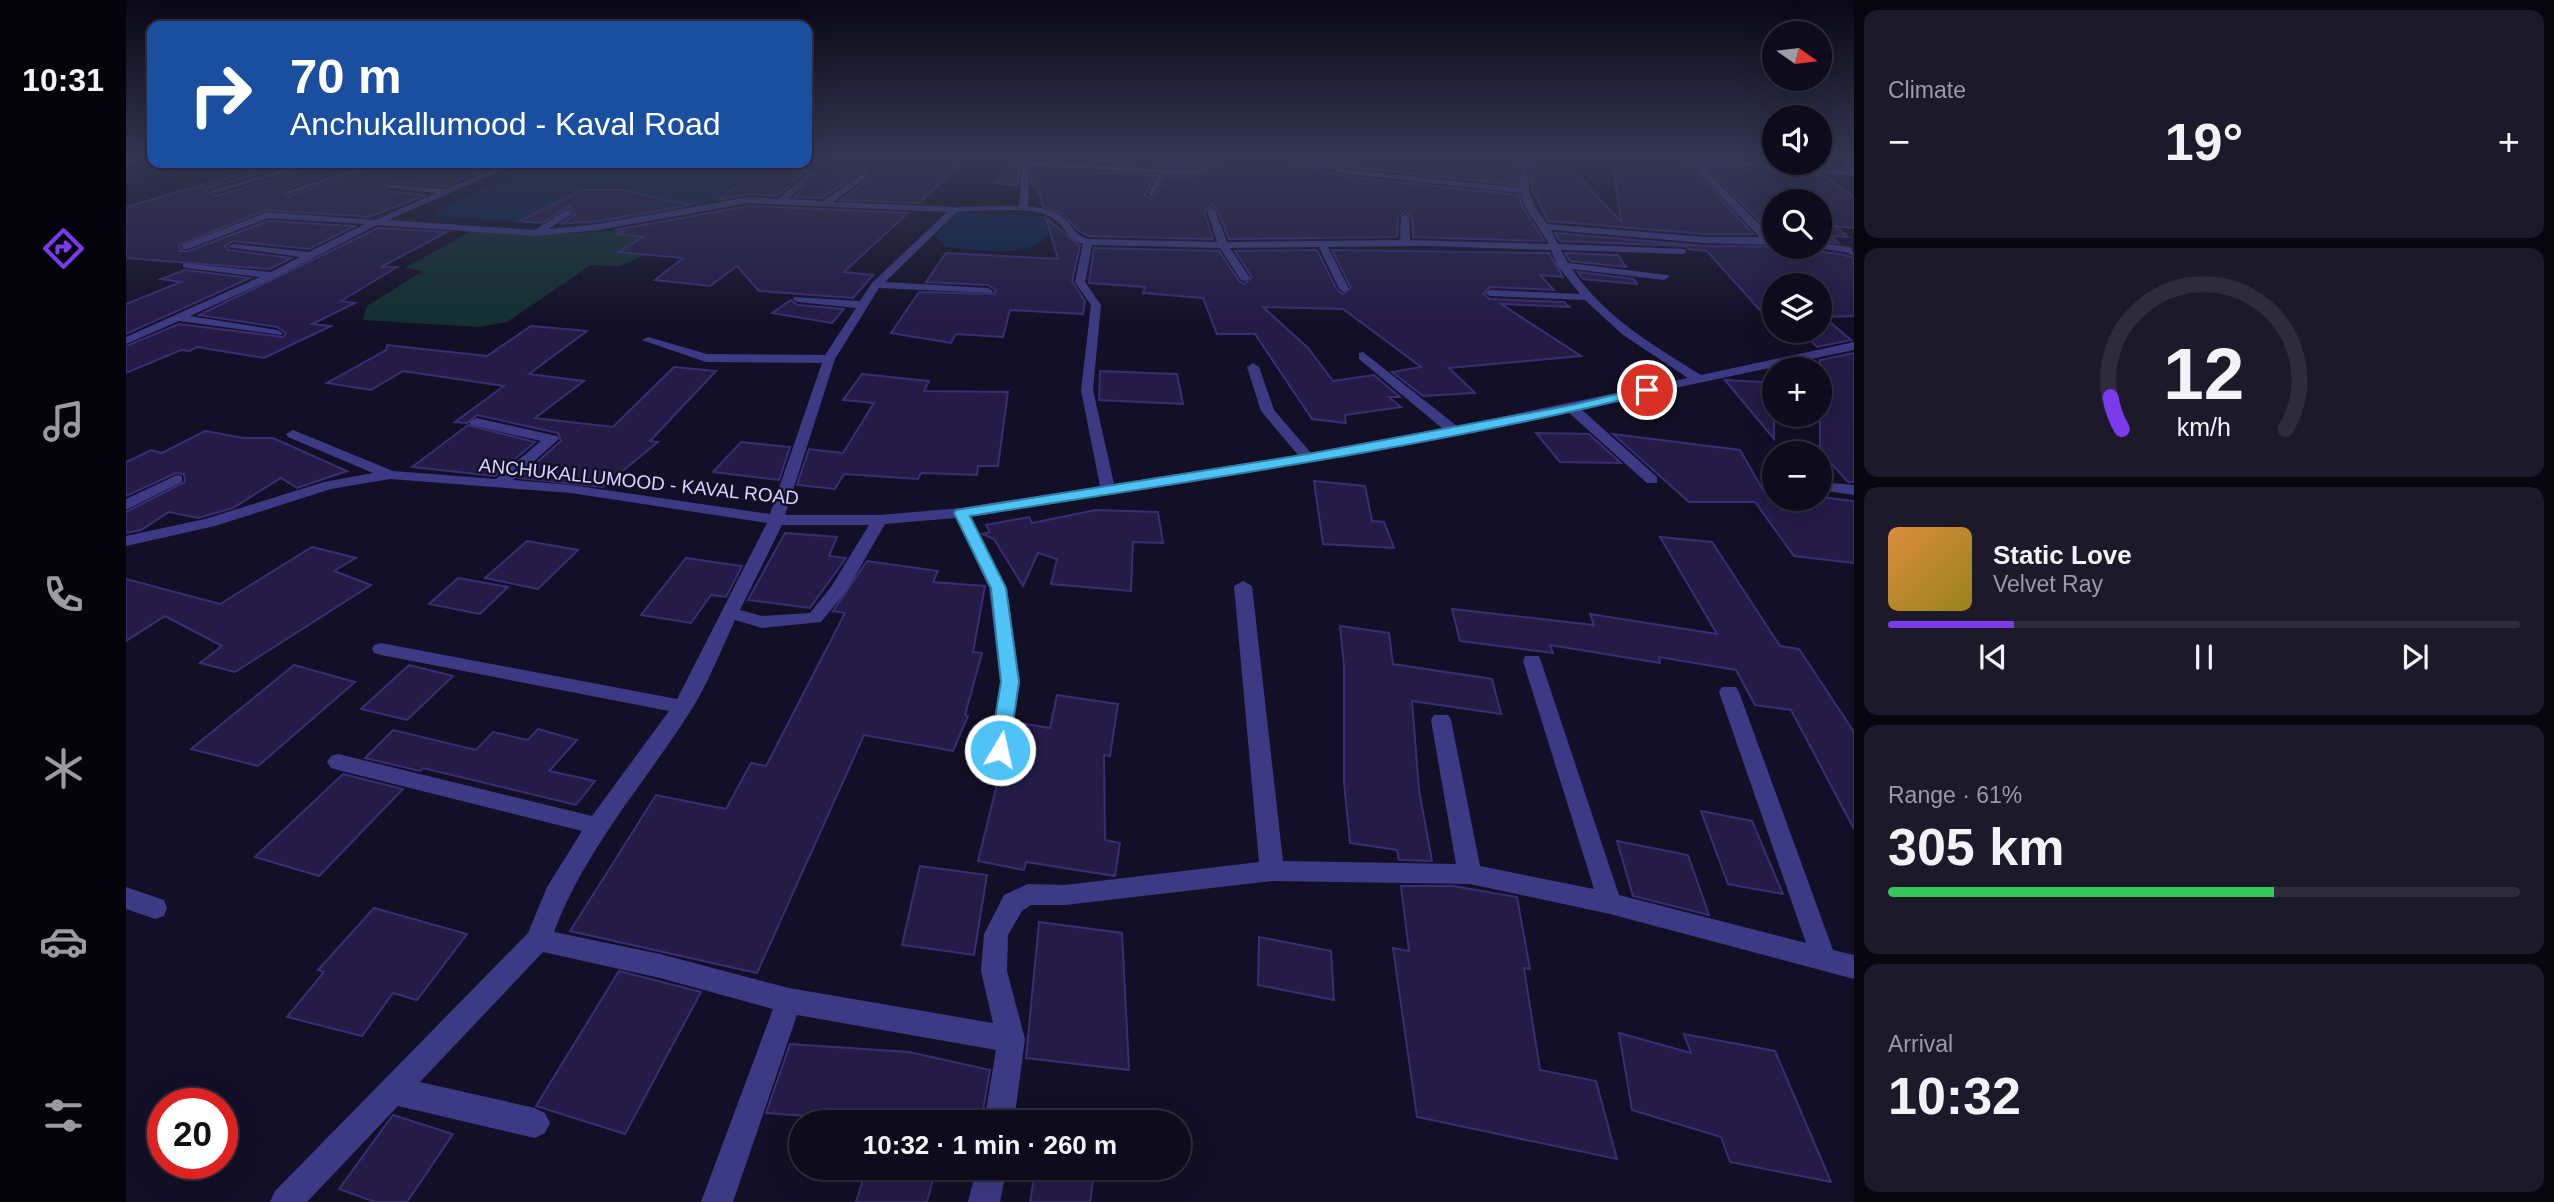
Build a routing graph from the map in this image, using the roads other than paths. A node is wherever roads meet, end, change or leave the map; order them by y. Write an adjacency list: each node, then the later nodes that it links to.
1 (400, 212): 10 (street)
2 (569, 212): 13 (street)
3 (684, 212): 13 (street)
4 (952, 212): 31 (street)
5 (1034, 212): 15 (street)
6 (1212, 212): 18 (street)
7 (1533, 212): 11 (street)
8 (1743, 212): 12 (street)
9 (1405, 217): 17 (street)
10 (374, 223): 13 (street); 19 (street); 25 (street)
11 (1545, 228): 14 (street); 22 (street)
12 (1762, 232)
13 (536, 233)
14 (1762, 241)
15 (1088, 242): 18 (street); 57 (street)
16 (1322, 244): 17 (street); 18 (street); 32 (street)
17 (1405, 244): 22 (street)
18 (1223, 245): 30 (street)
19 (185, 247)
20 (233, 247): 25 (street)
21 (1832, 247): 24 (street)
22 (1554, 249): 23 (street); 27 (street)
23 (1683, 251)
24 (1854, 253)
25 (309, 255): 28 (street)
26 (187, 265): 28 (street)
27 (1562, 265): 29 (street); 35 (street)
28 (272, 275): 38 (street)
29 (1664, 277)
30 (1245, 278)
31 (876, 285): 33 (street); 37 (street)
32 (1344, 289)
33 (988, 290)
34 (1490, 293): 35 (street)
35 (1584, 297): 46 (street)
36 (798, 299): 37 (street)
37 (864, 305): 44 (street)
38 (180, 318): 39 (street); 41 (street)
39 (277, 333)
40 (648, 340): 44 (street)
41 (126, 341)
42 (1852, 349): 46 (street, ANCHUKALLUMOOD - KAVAL ROAD)
43 (1363, 356): 49 (street)
44 (829, 359): 61 (street)
45 (1253, 368): 51 (street)
46 (1697, 378): 47 (street, ANCHUKALLUMOOD - KAVAL ROAD)
47 (1572, 408): 49 (street, ANCHUKALLUMOOD - KAVAL ROAD); 54 (street)
48 (477, 422): 55 (street)
49 (1454, 431): 51 (street, ANCHUKALLUMOOD - KAVAL ROAD)
50 (293, 434): 52 (street)
51 (1308, 458): 57 (street, ANCHUKALLUMOOD - KAVAL ROAD)
52 (390, 475): 55 (street, ANCHUKALLUMOOD - KAVAL ROAD); 63 (street, ANCHUKALLUMOOD - KAVAL ROAD)
53 (177, 479): 59 (street)
54 (1652, 480)
55 (499, 484): 61 (street, ANCHUKALLUMOOD - KAVAL ROAD)
56 (1832, 487): 58 (street)
57 (1108, 490): 60 (street, ANCHUKALLUMOOD - KAVAL ROAD)
58 (1854, 490)
59 (126, 505)
60 (961, 513): 62 (street, ANCHUKALLUMOOD - KAVAL ROAD); 71 (street)
61 (776, 520): 62 (street, ANCHUKALLUMOOD - KAVAL ROAD); 65 (street)
62 (880, 520): 65 (street)
63 (126, 541)
64 (1243, 586): 74 (street)
65 (730, 613): 69 (street)
66 (381, 649): 69 (street)
67 (1532, 661): 77 (street)
68 (1729, 692): 80 (street)
69 (683, 706): 73 (street)
70 (1441, 720): 75 (street)
71 (1000, 750)
72 (338, 762): 73 (street)
73 (597, 826): 79 (street)
74 (1272, 871): 75 (street); 83 (street)
75 (1470, 874): 77 (street)
76 (126, 898): 78 (street)
77 (1610, 903): 80 (street)
78 (155, 908)
79 (538, 940): 82 (street); 84 (street)
80 (1824, 959): 81 (street)
81 (1854, 967)
82 (789, 1001): 83 (street); 89 (street)
83 (1011, 1039): 85 (street)
84 (393, 1090): 86 (street); 88 (street)
85 (1001, 1110)
86 (535, 1123)
87 (989, 1180): 90 (street)
88 (286, 1202)
89 (717, 1202)
90 (984, 1202)

